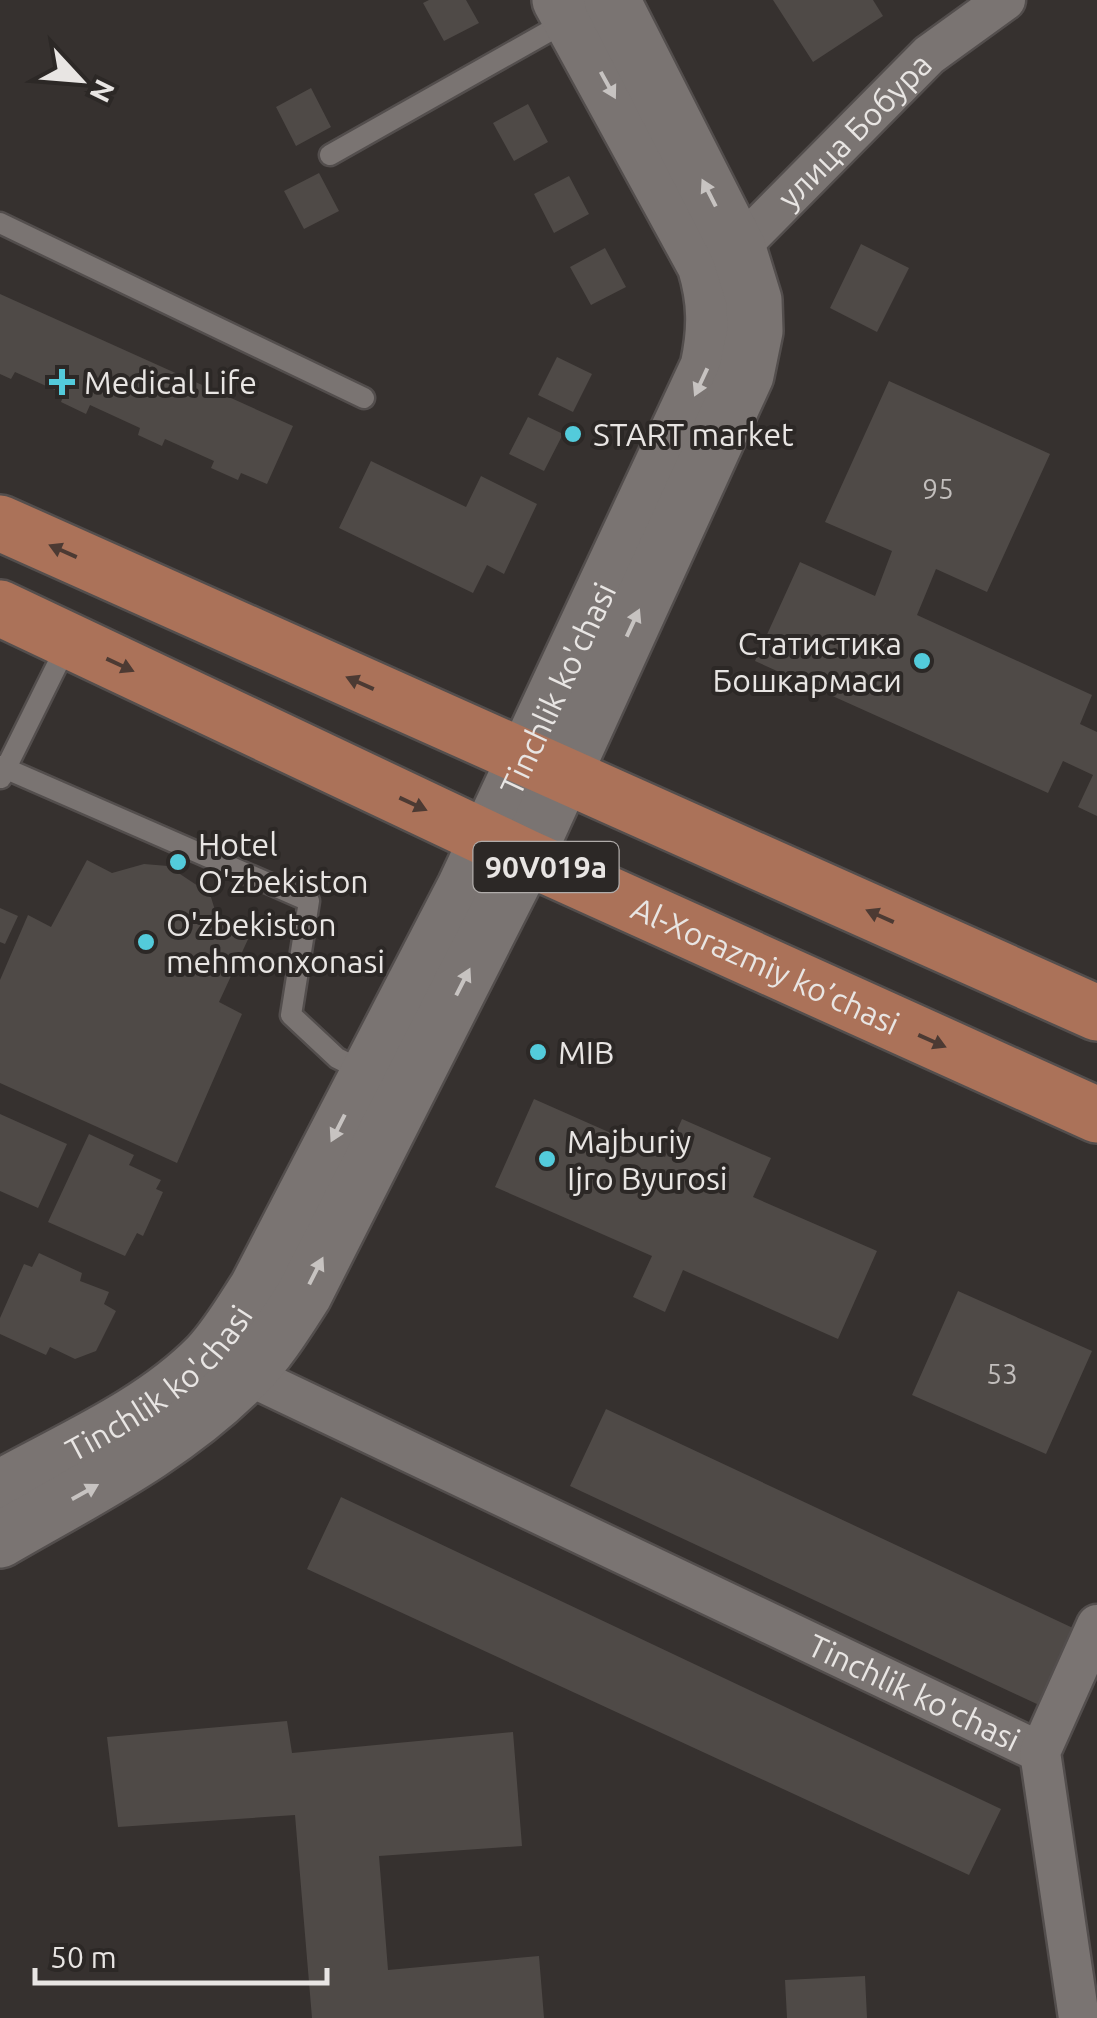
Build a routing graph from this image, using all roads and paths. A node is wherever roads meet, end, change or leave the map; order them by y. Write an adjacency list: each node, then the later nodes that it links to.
1 (1005, 0): 5 (street, улица Бобура)
2 (581, 6): 3 (lane); 5 (main road, Tinchlik ko'chasi)
3 (330, 155)
4 (0, 223): 6 (lane)
5 (721, 256): 10 (main road, Tinchlik ko'chasi)
6 (364, 398)
7 (0, 523): 10 (main road, 90V019a, one-way to 7)
8 (0, 608): 9 (main road, Al-Xorazmiy ko’chasi / 90V019a)
9 (69, 641): 11 (lane); 12 (main road, Al-Xorazmiy ko’chasi / 90V019a, one-way to 12)
10 (545, 765): 12 (main road, Tinchlik ko'chasi); 13 (main road, 90V019a, one-way to 10)
11 (2, 771): 14 (lane)
12 (506, 848): 14 (main road, Tinchlik ko'chasi); 15 (main road, Al-Xorazmiy ko’chasi / 90V019a, one-way to 15); 16 (main road, Tinchlik ko'chasi, one-way to 12)
13 (1097, 1013)
14 (366, 1073): 17 (main road, Tinchlik ko'chasi, one-way to 17)
15 (1097, 1115)
16 (246, 1374): 18 (main road, Tinchlik ko'chasi, one-way to 16); 20 (street, Tinchlik ko'chasi)
17 (0, 1488)
18 (0, 1540)
19 (1097, 1625): 20 (street, Tinchlik ko'chasi)
20 (1040, 1752): 21 (street, Tinchlik ko'chasi)
21 (1079, 2018)

